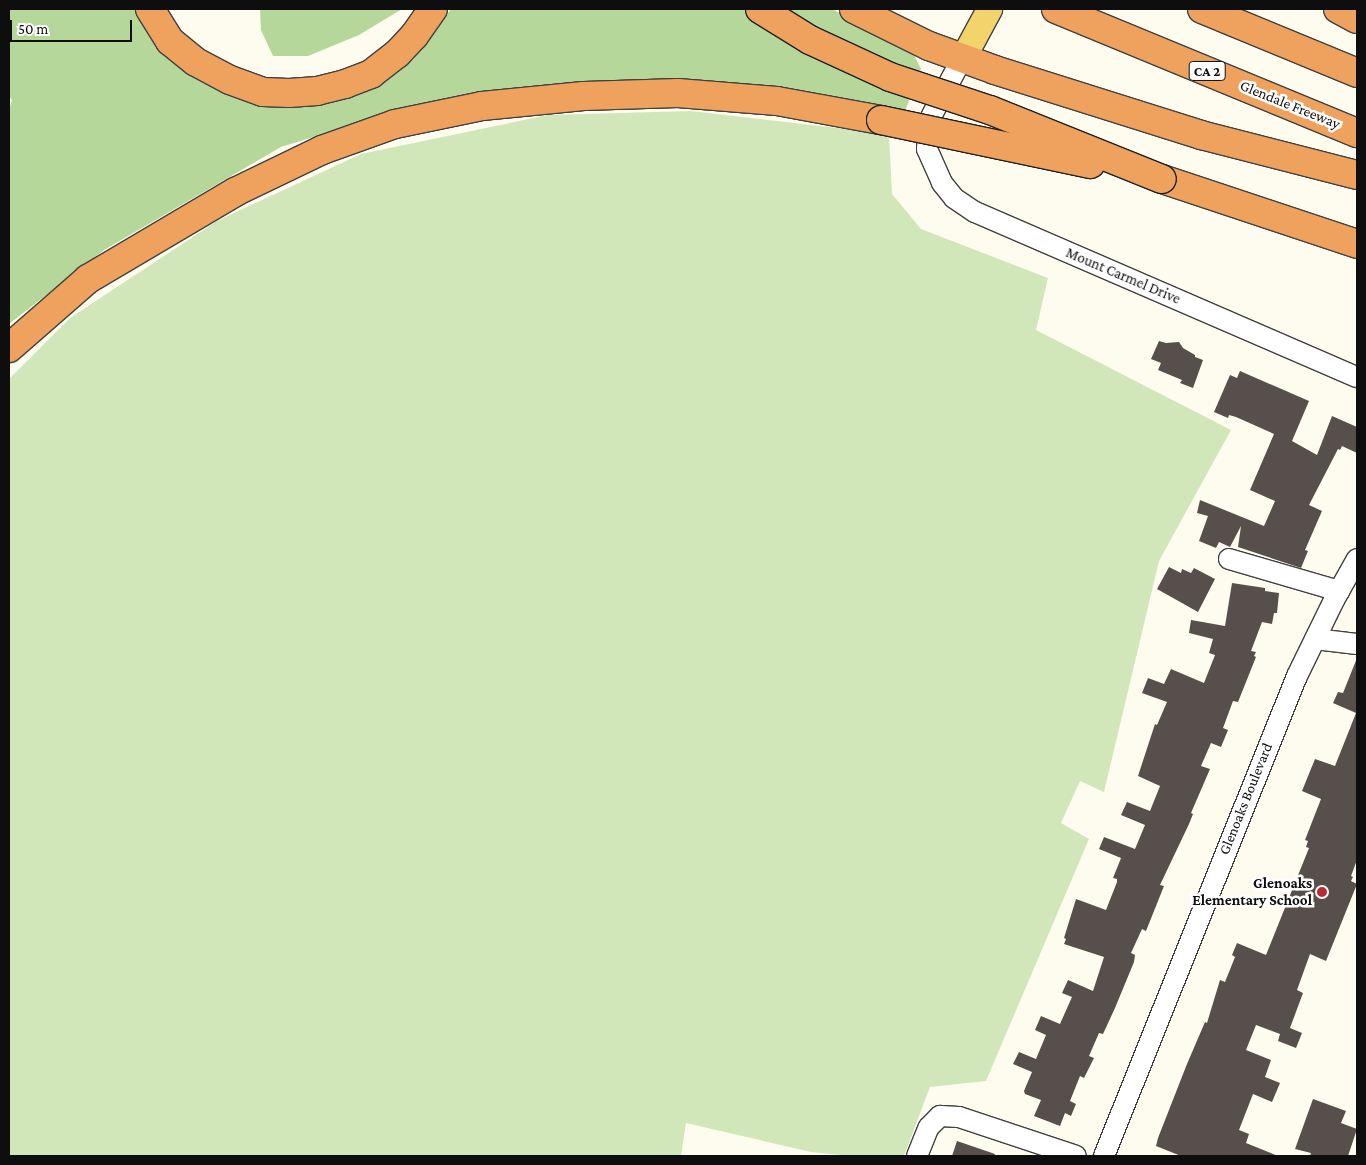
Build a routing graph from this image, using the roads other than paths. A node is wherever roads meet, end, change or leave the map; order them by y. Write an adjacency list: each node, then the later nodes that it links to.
1 (150, 9): 2 (highway)
2 (433, 9)
3 (760, 9): 16 (highway, bridge)
4 (854, 9): 10 (highway)
5 (989, 9): 10 (main road)
6 (1056, 9): 13 (highway, Glendale Freeway / CA 2)
7 (1202, 9): 11 (highway)
8 (1338, 9): 9 (highway)
9 (1357, 19)
10 (962, 59): 12 (street); 15 (highway)
11 (1357, 73)
12 (949, 83)
13 (1357, 133)
14 (928, 137): 19 (street, Mount Carmel Drive)
15 (1357, 175)
16 (1162, 179): 17 (highway); 18 (highway, bridge)
17 (1357, 244)
18 (9, 348)
19 (1357, 377)
20 (1229, 558): 22 (street)
21 (1357, 559): 22 (street, Glenoaks Boulevard)
22 (1339, 591): 23 (street, Glenoaks Boulevard)
23 (1315, 639): 24 (street); 27 (street, Glenoaks Boulevard)
24 (1357, 644)
25 (917, 1156): 26 (street)
26 (1076, 1156)
27 (1104, 1156)

